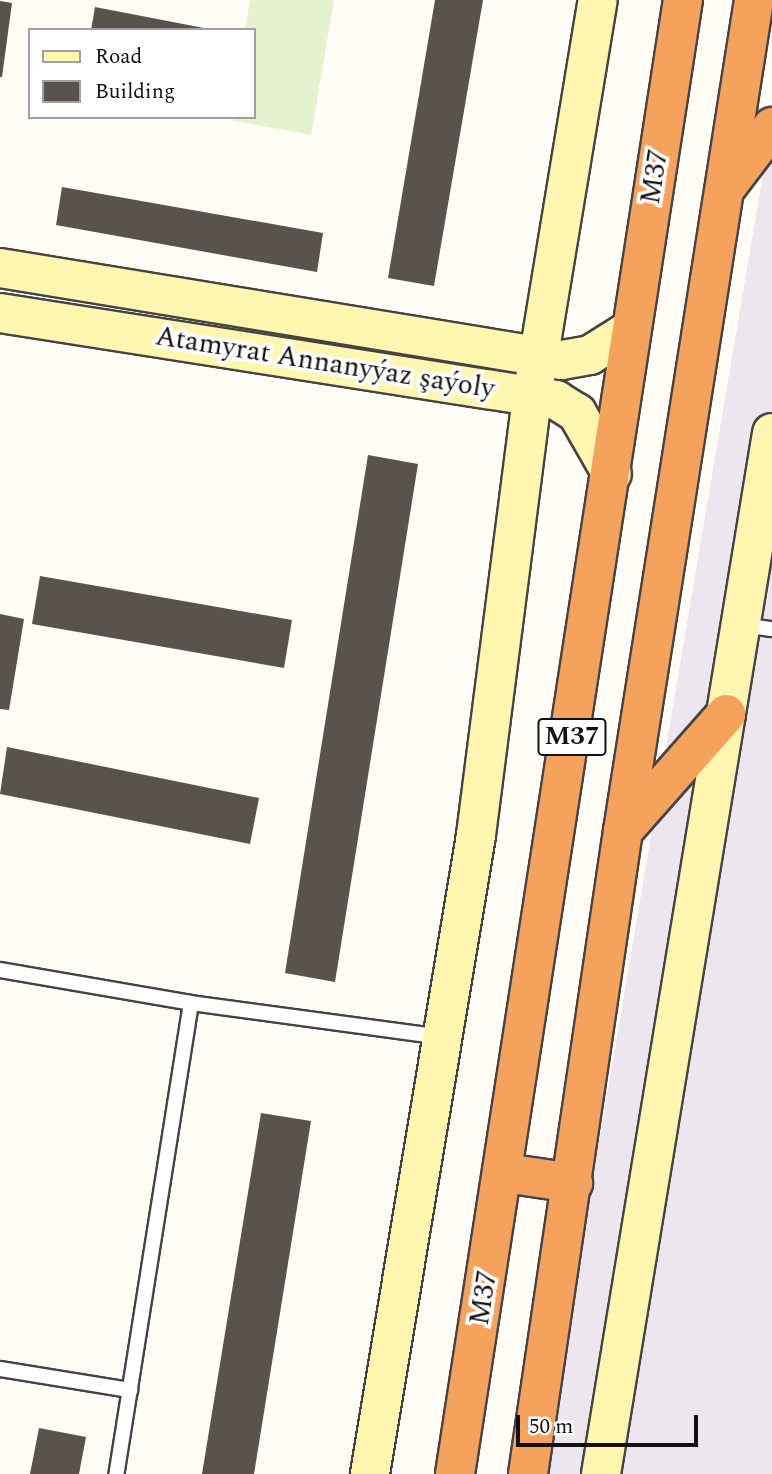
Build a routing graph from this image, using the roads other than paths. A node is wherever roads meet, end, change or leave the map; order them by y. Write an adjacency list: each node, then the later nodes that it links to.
1 (598, 0): 9 (street)
2 (683, 0): 8 (highway, M37 / M37)
3 (754, 0): 5 (highway, M37 / M37)
4 (772, 127): 5 (highway)
5 (721, 194): 15 (highway, M37 / M37)
6 (0, 268): 9 (street, Atamyrat Annanyýaz şaýoly)
7 (0, 313): 10 (street, Atamyrat Annanyýaz şaýoly)
8 (630, 330): 9 (street, Atamyrat Annanyýaz şaýoly); 12 (highway, M37 / M37)
9 (541, 357): 10 (street)
10 (532, 397): 12 (street, Atamyrat Annanyýaz şaýoly); 18 (street)
11 (772, 433): 13 (street)
12 (612, 474): 19 (highway, M37 / M37)
13 (756, 627): 14 (street)
14 (726, 714): 15 (highway); 27 (street)
15 (623, 831): 20 (highway, M37 / M37)
16 (0, 970): 17 (lane)
17 (191, 1003): 18 (lane); 22 (lane)
18 (442, 1037): 24 (street)
19 (505, 1172): 20 (highway); 25 (highway, M37 / M37)
20 (573, 1183): 26 (highway, M37 / M37)
21 (0, 1369): 22 (lane)
22 (130, 1390): 23 (lane)
23 (116, 1474)
24 (370, 1474)
25 (455, 1474)
26 (528, 1474)
27 (601, 1474)

